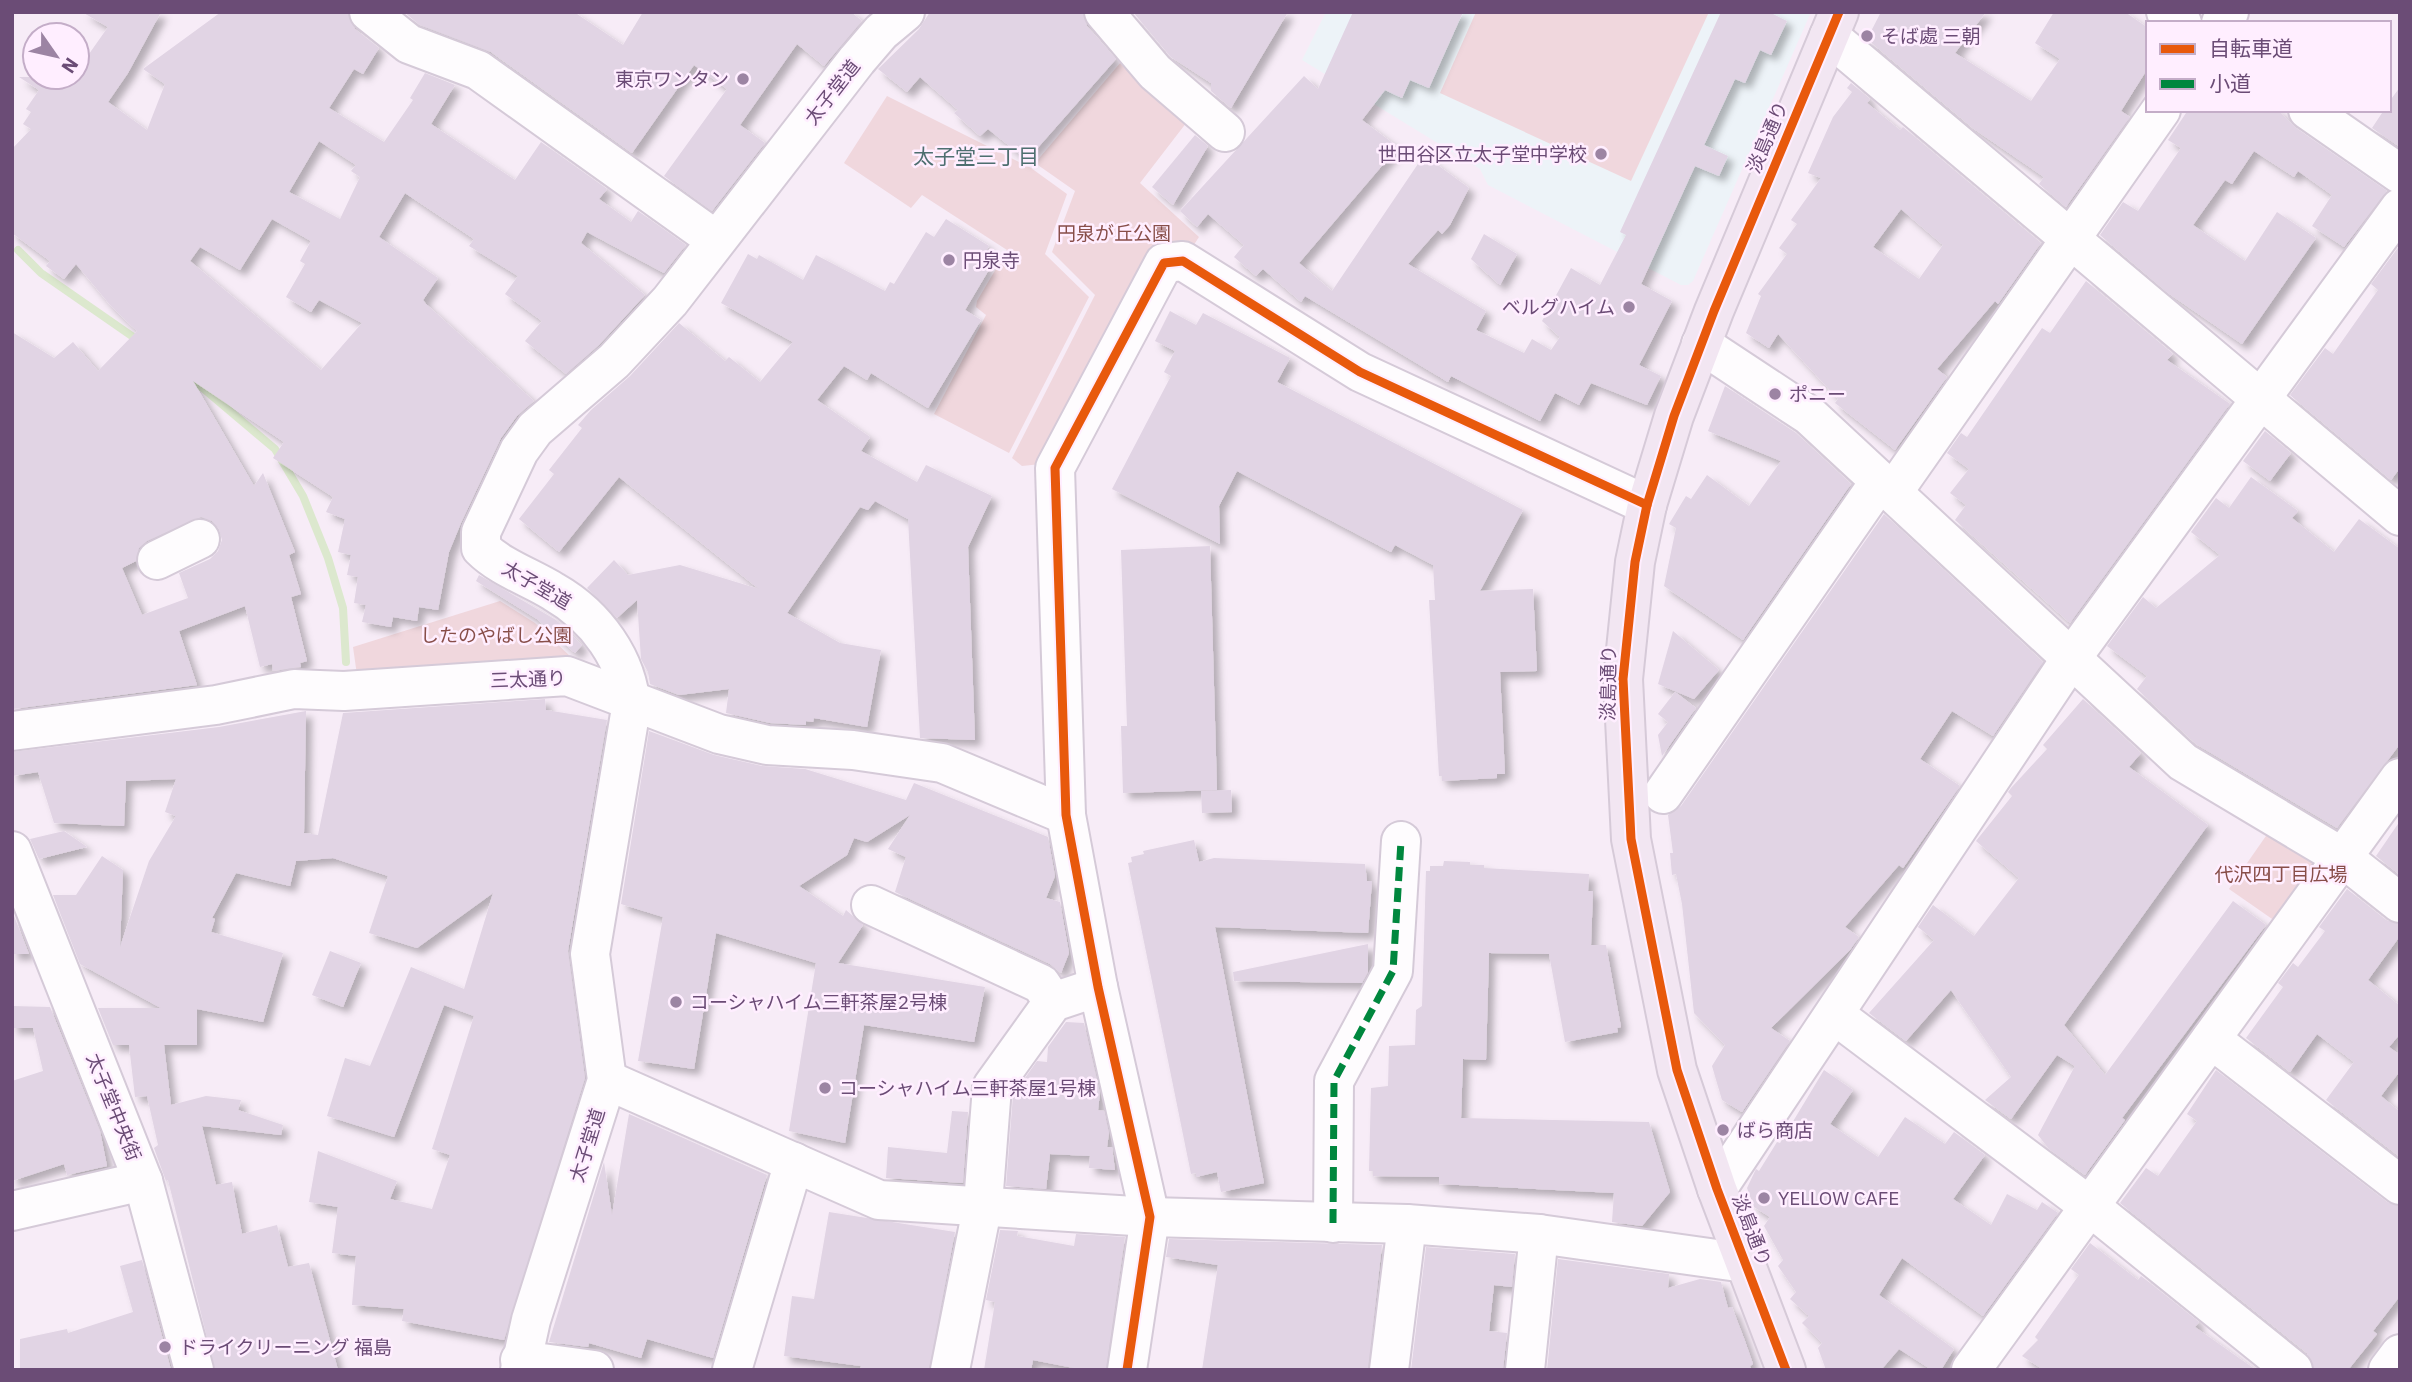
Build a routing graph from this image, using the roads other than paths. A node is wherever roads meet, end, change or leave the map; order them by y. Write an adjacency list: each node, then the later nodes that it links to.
1 (369, 12): 11 (street)
2 (905, 12): 11 (street, 太子堂道)
3 (1104, 12): 7 (street)
4 (1834, 24): 10 (street); 12 (main road, 淡島通り)
5 (2160, 112): 10 (street)
6 (2311, 112): 8 (street)
7 (1225, 132)
8 (2400, 174)
9 (2400, 208): 13 (street)
10 (2071, 239): 13 (street); 14 (street)
11 (716, 240): 20 (street, 太子堂道)
12 (1701, 344): 14 (street); 15 (main road, 淡島通り)
13 (2260, 398): 16 (street); 19 (street)
14 (1887, 486): 19 (street); 23 (street)
15 (1647, 505): 24 (street); 38 (main road, 淡島通り)
16 (2400, 516)
17 (200, 540): 18 (street)
18 (157, 560)
19 (2070, 660): 27 (street); 32 (street)
20 (630, 698): 21 (street, 三太通り); 24 (street, 三太通り); 34 (street, 太子堂道)
21 (12, 731)
22 (2400, 778): 27 (street)
23 (1663, 794)
24 (1066, 815): 30 (street)
25 (1401, 841): 43 (street)
26 (12, 851): 36 (street, 太子堂中央街)
27 (2342, 857): 28 (street); 33 (street)
28 (2400, 902)
29 (871, 905): 31 (street)
30 (1098, 987): 31 (street); 42 (street)
31 (1053, 1002): 39 (street)
32 (1835, 1015): 38 (street); 40 (street)
33 (2211, 1039): 37 (street); 40 (street)
34 (607, 1080): 35 (street); 48 (street, 太子堂道)
35 (794, 1162): 39 (street); 51 (street)
36 (143, 1181): 41 (street); 49 (street, 太子堂中央街)
37 (2400, 1185)
38 (1717, 1189): 46 (main road, 淡島通り)
39 (983, 1205): 42 (street); 52 (street)
40 (2088, 1205): 57 (street); 58 (street)
41 (12, 1211)
42 (1150, 1217): 43 (street); 53 (street)
43 (1333, 1223): 44 (street)
44 (1407, 1224): 45 (street); 54 (street)
45 (1539, 1234): 46 (street); 55 (street)
46 (1745, 1263): 56 (main road, 淡島通り)
47 (2400, 1354): 59 (street)
48 (520, 1365): 50 (street)
49 (194, 1370)
50 (594, 1370)
51 (732, 1370)
52 (950, 1370)
53 (1127, 1370)
54 (1390, 1370)
55 (1525, 1370)
56 (1786, 1370)
57 (1971, 1370)
58 (2293, 1370)
59 (2388, 1370)

